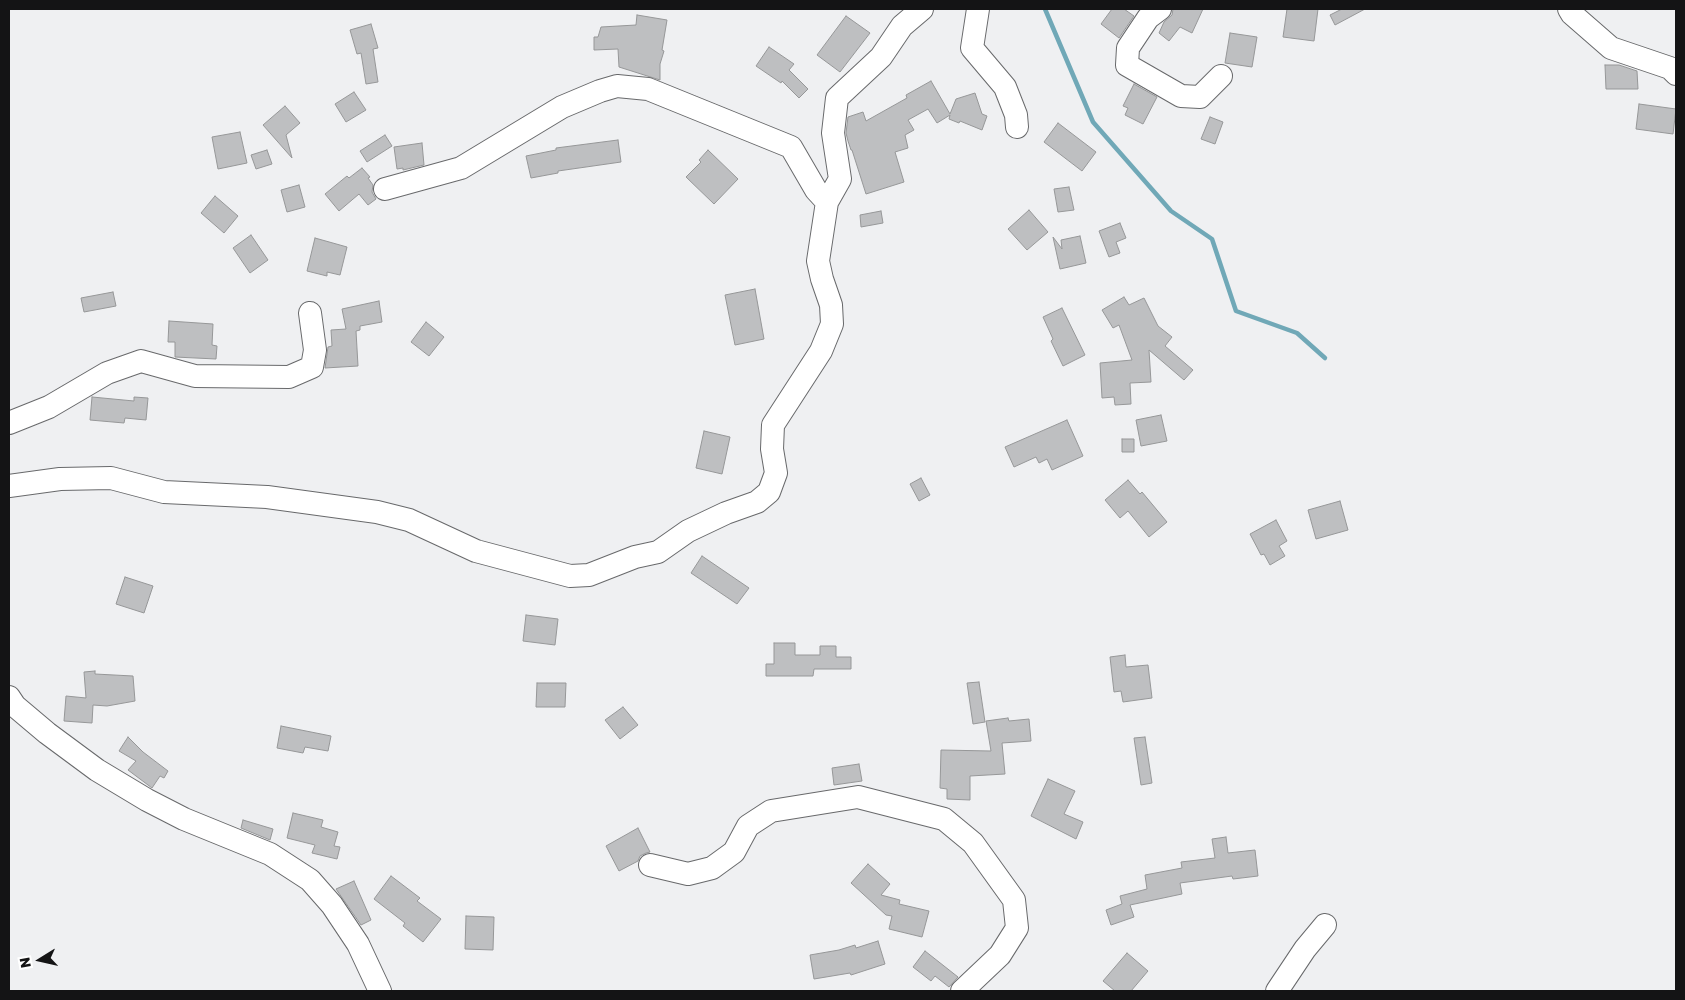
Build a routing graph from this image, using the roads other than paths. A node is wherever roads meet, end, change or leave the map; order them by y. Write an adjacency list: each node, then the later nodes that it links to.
1 (922, 9): 9 (street)
2 (978, 9): 7 (street)
3 (1160, 9): 6 (street)
4 (1569, 9): 5 (street)
5 (1676, 74)
6 (1221, 76)
7 (1017, 127)
8 (385, 189): 9 (street)
9 (827, 202): 12 (street)
10 (310, 314): 11 (street)
11 (9, 423)
12 (9, 486)
13 (9, 697): 16 (street)
14 (650, 865): 17 (street)
15 (1324, 925): 18 (street)
16 (380, 991)
17 (962, 991)
18 (1277, 991)

